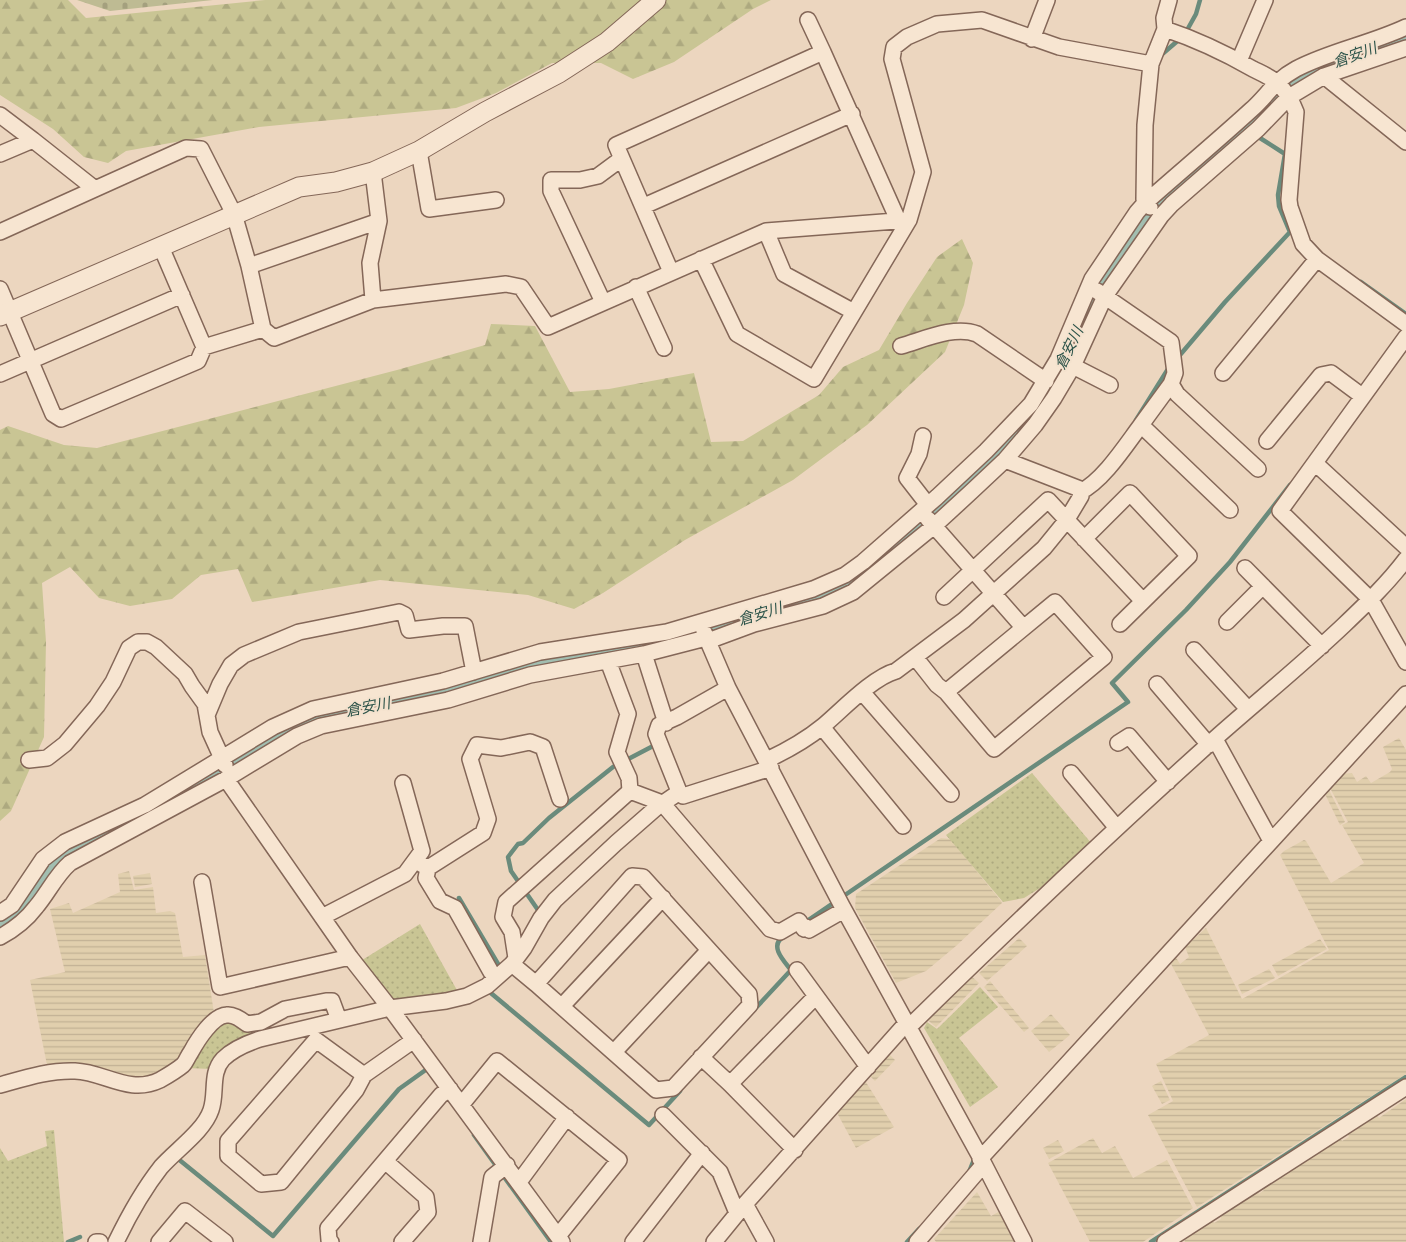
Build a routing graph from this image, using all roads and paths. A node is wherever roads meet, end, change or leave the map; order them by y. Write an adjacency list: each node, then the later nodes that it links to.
1 (656, 0): 20 (street)
2 (1047, 0): 9 (street)
3 (1156, 0): 7 (street)
4 (1169, 0): 7 (street)
5 (1265, 0): 12 (street)
6 (808, 20): 11 (street)
7 (1164, 23): 12 (street); 13 (street)
8 (1406, 27): 15 (street)
9 (1032, 39): 13 (street); 29 (street)
10 (1406, 49): 14 (street)
11 (823, 52): 16 (street); 22 (street)
12 (1239, 61): 15 (street)
13 (1151, 64): 27 (street)
14 (1324, 76): 15 (street); 19 (street)
15 (1283, 90): 27 (street); 27 (street); 35 (street)
16 (852, 114): 26 (street); 29 (street)
17 (0, 115): 18 (street)
18 (32, 140): 21 (street); 24 (street)
19 (1406, 142)
20 (419, 150): 23 (street); 25 (street)
21 (0, 154)
22 (620, 158): 26 (street); 43 (street)
23 (373, 172): 28 (street); 30 (street)
24 (95, 189): 28 (street); 32 (street)
25 (496, 200)
26 (644, 206): 37 (street)
27 (1153, 210): 39 (street); 39 (street)
28 (234, 214): 33 (street); 36 (street)
29 (903, 220): 31 (street); 44 (street)
30 (380, 221): 36 (street); 42 (street)
31 (766, 231): 34 (street); 44 (street)
32 (0, 232)
33 (161, 247): 41 (street); 45 (street)
34 (701, 259): 37 (street); 44 (street)
35 (1317, 260): 46 (street); 54 (street)
36 (249, 266): 47 (street)
37 (671, 272): 38 (street)
38 (636, 287): 43 (street); 51 (street)
39 (1097, 288): 53 (street); 53 (street); 57 (street)
40 (0, 289): 45 (street)
41 (182, 295): 50 (street); 52 (street)
42 (373, 300): 43 (street); 47 (street)
43 (603, 302)
44 (854, 312)
45 (5, 313): 52 (street)
46 (1406, 324)
47 (262, 329): 50 (street)
48 (1406, 337): 59 (street)
49 (901, 346): 56 (street)
50 (204, 347): 52 (street)
51 (664, 348)
52 (30, 361): 55 (street)
53 (1066, 363): 56 (street); 58 (street); 63 (street)
54 (1223, 373)
55 (0, 374)
56 (1046, 381): 68 (street)
57 (1171, 384): 60 (street); 65 (street)
58 (1110, 385)
59 (1359, 394): 62 (street); 64 (street)
60 (1141, 425): 66 (street); 67 (street)
61 (923, 436): 68 (street)
62 (1267, 441)
63 (1005, 460): 66 (street); 68 (street)
64 (1315, 463): 71 (street); 78 (street)
65 (1258, 468)
66 (1082, 491): 69 (street)
67 (1230, 510)
68 (928, 516): 74 (street); 80 (street); 84 (street)
69 (1066, 521): 70 (street); 74 (street); 76 (street)
70 (1084, 539): 79 (street); 79 (street)
71 (1406, 547)
72 (1406, 559): 78 (street)
73 (1245, 568): 75 (street)
74 (973, 570): 76 (street); 77 (street)
75 (1263, 586): 81 (street); 86 (street)
76 (994, 595): 83 (street); 89 (street)
77 (944, 597)
78 (1371, 600): 86 (street); 91 (street)
79 (1143, 601): 82 (street)
80 (699, 622): 84 (street); 85 (street)
81 (1227, 622)
82 (1120, 624)
83 (1023, 627): 96 (street); 96 (street)
84 (707, 640): 85 (street); 94 (street)
85 (664, 641): 88 (street); 92 (street)
86 (1322, 646): 98 (street)
87 (1194, 650): 98 (street)
88 (644, 654): 90 (street); 100 (street)
89 (915, 657): 95 (street); 96 (street)
90 (608, 661): 108 (street); 111 (street)
91 (1406, 662)
92 (474, 672): 99 (street); 104 (street)
93 (1157, 684): 102 (street)
94 (728, 688): 100 (street); 106 (street)
95 (862, 692): 101 (street); 113 (street)
96 (946, 692)
97 (1406, 694): 118 (street)
98 (1248, 710): 102 (street)
99 (207, 715): 104 (street); 105 (street)
100 (666, 723): 112 (street)
101 (824, 730): 106 (street); 116 (street)
102 (1212, 742): 109 (street); 118 (street)
103 (1118, 743): 109 (street)
104 (222, 758): 108 (street); 123 (street)
105 (30, 760)
106 (770, 761): 112 (street); 122 (street)
107 (1071, 773): 117 (street)
108 (227, 777): 124 (street); 125 (street)
109 (1168, 782): 117 (street)
110 (403, 783): 119 (street)
111 (630, 791): 115 (street); 128 (street)
112 (678, 793): 115 (street)
113 (951, 794)
114 (560, 799): 119 (street)
115 (665, 806): 122 (street); 128 (street)
116 (903, 826)
117 (1117, 828): 136 (street)
118 (1271, 841): 153 (street)
119 (421, 864): 124 (street); 130 (street)
120 (202, 882): 127 (street)
121 (663, 898): 126 (street); 131 (street); 133 (street)
122 (841, 904): 136 (street)
123 (0, 913)
124 (322, 918): 127 (street)
125 (0, 937)
126 (709, 950): 140 (street); 141 (street)
127 (350, 957): 134 (street)
128 (514, 957): 131 (street); 134 (street)
129 (797, 970): 132 (street)
130 (491, 972)
131 (536, 984): 133 (street)
132 (816, 996): 142 (street); 144 (street)
133 (562, 1006): 140 (street)
134 (390, 1008): 135 (street); 139 (street)
135 (339, 1020): 137 (street); 145 (street)
136 (907, 1026): 142 (street); 153 (street)
137 (300, 1029): 138 (street); 159 (street)
138 (316, 1040): 143 (street); 143 (street)
139 (410, 1043): 143 (street); 147 (street)
140 (614, 1052): 141 (street)
141 (701, 1057): 144 (street)
142 (868, 1067): 151 (street)
143 (364, 1075)
144 (730, 1084): 151 (street)
145 (0, 1085)
146 (1406, 1086): 170 (street)
147 (445, 1092): 148 (street); 154 (street)
148 (462, 1104): 150 (street); 155 (street)
149 (663, 1115): 152 (street)
150 (567, 1117): 156 (street); 158 (street)
151 (795, 1150): 157 (street)
152 (702, 1153): 157 (street); 165 (street)
153 (981, 1157): 168 (street); 169 (street)
154 (384, 1161): 162 (street); 163 (street)
155 (502, 1169): 156 (street); 164 (street)
156 (520, 1182): 158 (street)
157 (741, 1208): 166 (street); 167 (street)
158 (560, 1239)
159 (116, 1242)
160 (159, 1242): 161 (street)
161 (225, 1242)
162 (332, 1242)
163 (402, 1242)
164 (481, 1242)
165 (633, 1242)
166 (714, 1242)
167 (766, 1242)
168 (917, 1242)
169 (1024, 1242)
170 (1165, 1242)

